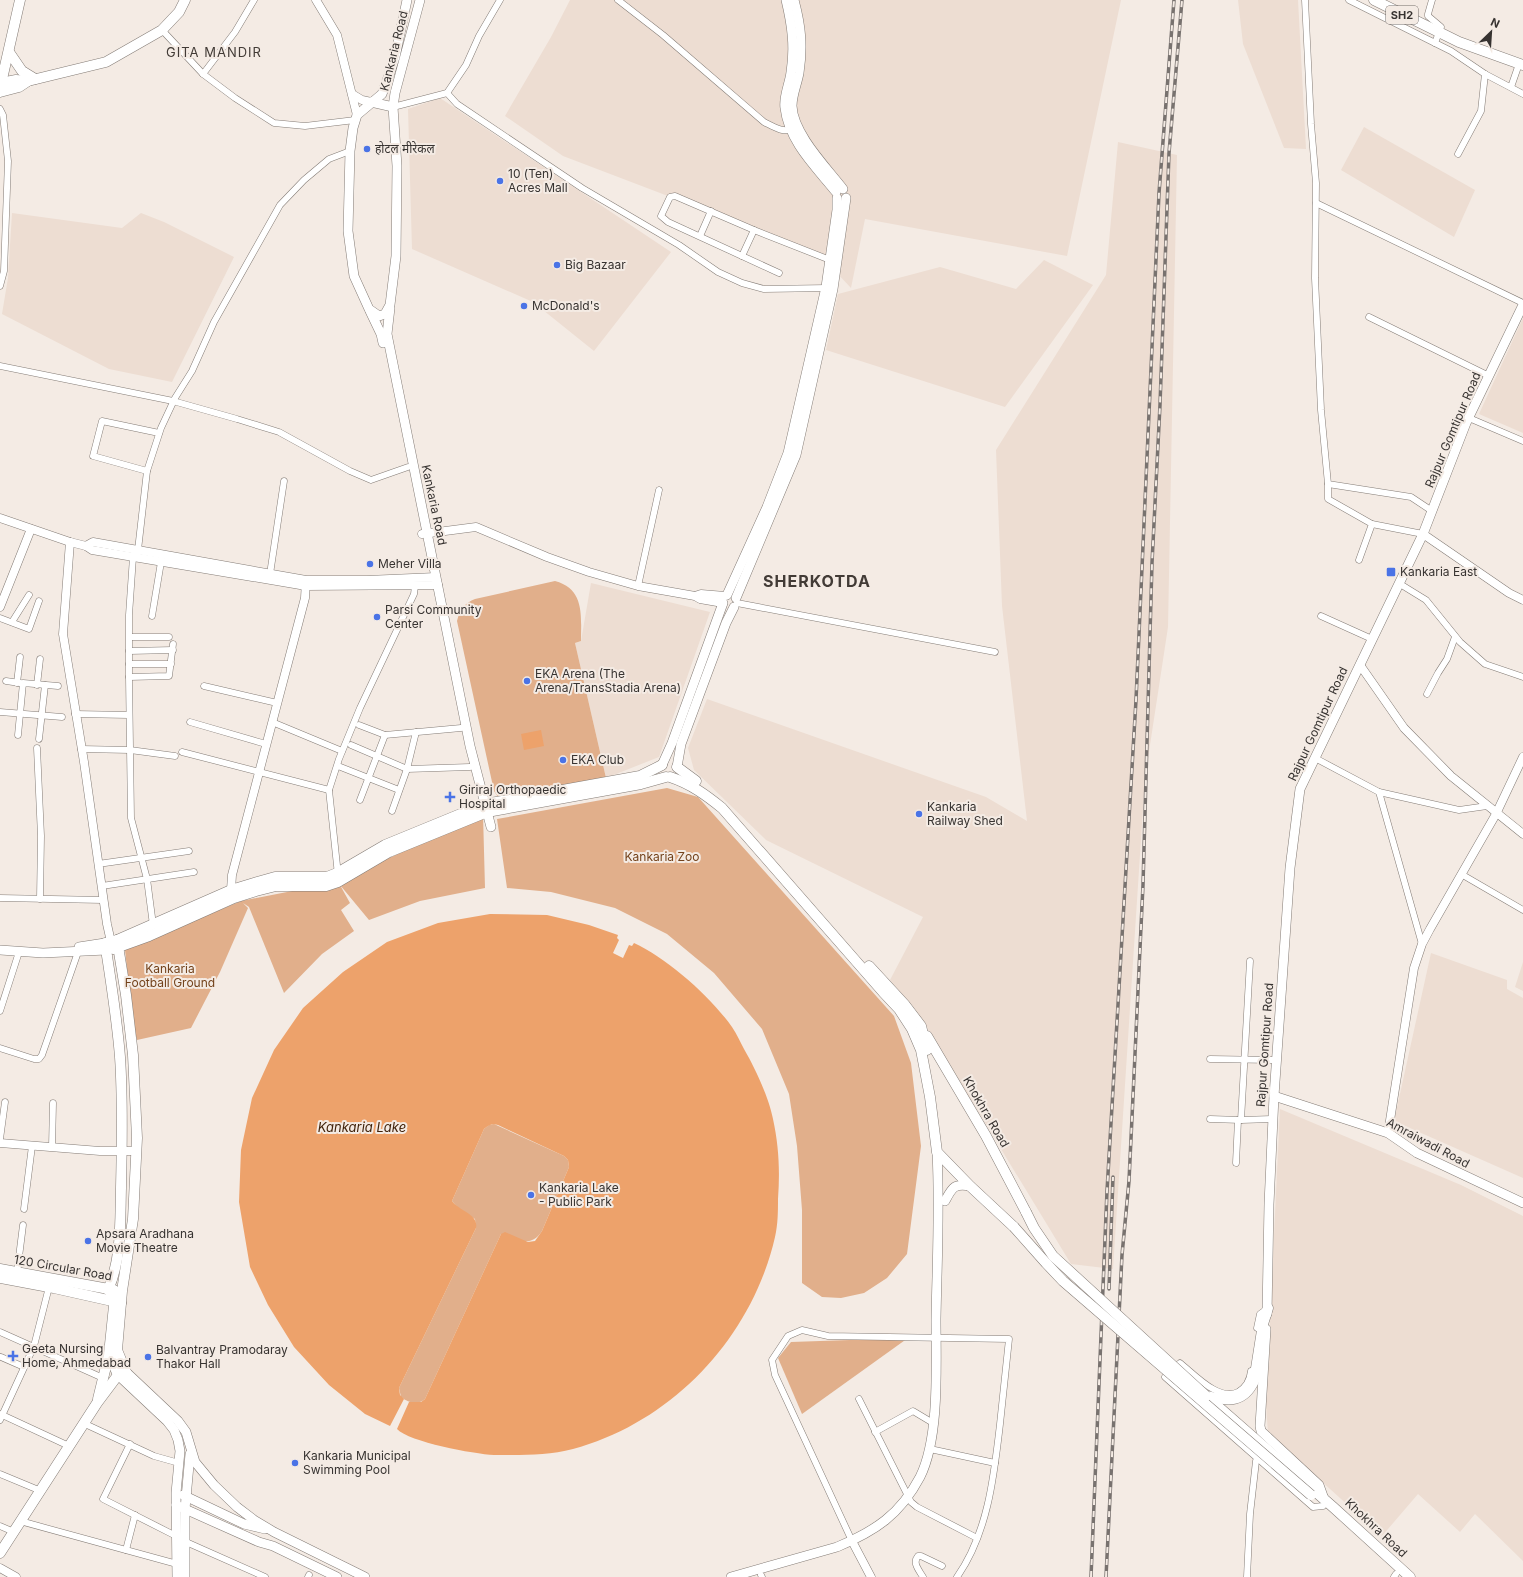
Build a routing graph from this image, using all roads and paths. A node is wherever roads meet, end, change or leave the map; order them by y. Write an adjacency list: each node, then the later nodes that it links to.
1 (20, 0): 18 (main road)
2 (185, 0): 15 (main road)
3 (254, 0): 20 (street)
4 (316, 0): 26 (street)
5 (407, 0): 28 (main road)
6 (420, 0): 29 (main road, Kankaria Road)
7 (500, 0): 25 (street)
8 (618, 0): 32 (street)
9 (786, 0): 32 (main road)
10 (794, 0): 32 (main road)
11 (1305, 0): 36 (street)
12 (1349, 0): 17 (street)
13 (1374, 0): 16 (main road, SH2)
14 (1432, 0): 16 (street)
15 (162, 30): 20 (street); 22 (main road)
16 (1435, 31): 17 (street); 19 (main road, SH2)
17 (1434, 42): 21 (street)
18 (9, 52): 22 (main road); 23 (main road)
19 (1521, 64): 24 (street)
20 (203, 74): 31 (street)
21 (1485, 74): 24 (street); 34 (street)
22 (31, 80): 23 (main road)
23 (0, 87)
24 (1510, 87): 27 (street)
25 (447, 93): 29 (street); 44 (street)
26 (352, 94): 28 (street); 31 (street)
27 (1523, 94)
28 (371, 102): 29 (main road); 31 (main road)
29 (393, 107): 46 (main road, Kankaria Road)
30 (0, 109): 43 (street)
31 (356, 117): 33 (main road)
32 (795, 128): 35 (main road)
33 (350, 151): 47 (main road); 51 (street)
34 (1458, 154)
35 (840, 194): 41 (main road); 44 (main road)
36 (1316, 203): 45 (street); 58 (street)
37 (711, 211): 38 (street); 39 (street); 39 (street)
38 (754, 230): 40 (street); 41 (street)
39 (700, 236): 40 (street)
40 (742, 256): 42 (street)
41 (830, 260): 44 (main road)
42 (779, 273)
43 (0, 286)
44 (829, 288): 77 (main road)
45 (1523, 304): 50 (main road, Rajpur Gomtipur Road)
46 (390, 305): 47 (main road); 64 (main road, Kankaria Road)
47 (369, 309): 55 (main road)
48 (1369, 317): 50 (street)
49 (0, 366): 51 (street)
50 (1489, 376): 52 (main road, Rajpur Gomtipur Road)
51 (173, 401): 53 (street); 55 (street)
52 (1469, 418): 54 (street); 60 (main road, Rajpur Gomtipur Road)
53 (159, 433): 56 (street); 56 (street)
54 (1523, 441)
55 (408, 467): 64 (main road)
56 (147, 471): 67 (street)
57 (284, 481): 70 (street)
58 (1328, 484): 60 (street); 62 (street)
59 (659, 490): 75 (street)
60 (1432, 511): 65 (main road, Rajpur Gomtipur Road)
61 (0, 518): 63 (street)
62 (1372, 524): 65 (street); 68 (street)
63 (31, 529): 66 (street); 80 (street)
64 (425, 534): 71 (main road); 75 (street)
65 (1424, 534): 73 (main road, Rajpur Gomtipur Road); 78 (street)
66 (70, 542): 67 (street); 108 (street)
67 (135, 553): 69 (street); 70 (street); 85 (street)
68 (1359, 560)
69 (161, 562): 72 (street); 81 (street)
70 (270, 574): 72 (street)
71 (434, 581): 72 (street); 74 (street); 115 (main road); 144 (main road)
72 (306, 583): 74 (street); 105 (street)
73 (1400, 584): 87 (street); 88 (main road, Rajpur Gomtipur Road)
74 (415, 586): 125 (street)
75 (638, 586): 77 (street)
76 (29, 595): 84 (street)
77 (730, 600): 90 (street); 131 (main road); 134 (main road)
78 (1523, 600)
79 (39, 601): 84 (street)
80 (0, 607)
81 (152, 616)
82 (1321, 616): 88 (street)
83 (0, 618): 84 (street)
84 (12, 622)
85 (130, 637): 86 (street); 89 (street)
86 (169, 637)
87 (1455, 637): 96 (street); 104 (street)
88 (1372, 639): 95 (main road, Rajpur Gomtipur Road)
89 (130, 651): 93 (street); 94 (street)
90 (995, 652)
91 (20, 657): 99 (street)
92 (40, 660): 100 (street)
93 (129, 664): 94 (street); 97 (street)
94 (171, 664): 97 (street)
95 (1360, 665): 130 (main road, Rajpur Gomtipur Road); 143 (street)
96 (1523, 676)
97 (129, 677): 109 (street)
98 (6, 681): 99 (street)
99 (20, 683): 100 (street); 107 (street)
100 (37, 685): 101 (street)
101 (45, 685): 102 (street); 110 (street)
102 (58, 686)
103 (204, 686): 105 (street)
104 (1427, 694)
105 (277, 703): 113 (street)
106 (0, 712): 107 (street)
107 (20, 713): 110 (street); 117 (street)
108 (75, 714): 109 (street); 123 (street)
109 (129, 715): 124 (street)
110 (41, 716): 111 (street); 119 (street)
111 (62, 717)
112 (190, 722): 120 (street)
113 (272, 722): 120 (street); 125 (street)
114 (359, 725): 118 (street)
115 (461, 728): 116 (street); 133 (main road)
116 (416, 732): 118 (street); 135 (street)
117 (18, 735)
118 (385, 735): 128 (street)
119 (38, 738)
120 (266, 744): 136 (street)
121 (351, 745): 128 (street)
122 (37, 748): 160 (street)
123 (81, 749): 124 (street); 152 (street)
124 (130, 750): 127 (street); 151 (street)
125 (342, 751): 132 (street)
126 (182, 752): 136 (street)
127 (175, 756)
128 (377, 756): 135 (street); 138 (street)
129 (1523, 756): 146 (street)
130 (1315, 758): 141 (street); 179 (main road, Rajpur Gomtipur Road)
131 (662, 765): 134 (main road); 137 (main road); 144 (main road)
132 (338, 766): 138 (street); 139 (street)
133 (470, 767): 135 (street); 144 (main road)
134 (677, 767): 137 (main road); 149 (main road)
135 (407, 769): 140 (street)
136 (260, 772): 139 (street); 158 (street)
137 (668, 777): 144 (main road); 149 (main road)
138 (369, 778): 140 (street); 142 (street)
139 (329, 790): 155 (street)
140 (399, 790): 145 (street)
141 (1379, 792): 143 (street); 164 (street)
142 (360, 800)
143 (1487, 806): 146 (street)
144 (484, 809): 147 (main road); 155 (main road)
145 (392, 811)
146 (1496, 814): 148 (street); 154 (street)
147 (491, 827)
148 (1523, 834)
149 (750, 836): 172 (main road)
150 (189, 851): 151 (street)
151 (141, 858): 152 (street); 156 (street)
152 (98, 864): 157 (street)
153 (194, 872): 156 (street)
154 (1461, 874): 162 (street); 164 (street)
155 (338, 878): 158 (main road)
156 (147, 879): 157 (street); 163 (street)
157 (102, 886): 161 (street)
158 (233, 894): 163 (main road); 166 (main road)
159 (0, 898): 160 (street)
160 (40, 899): 161 (street)
161 (103, 900): 166 (street)
162 (1523, 910)
163 (153, 925): 166 (main road)
164 (1422, 944): 186 (street)
165 (0, 945): 166 (main road)
166 (112, 945): 169 (main road); 191 (main road); 192 (main road)
167 (0, 950): 168 (main road)
168 (19, 952): 169 (main road); 171 (street)
169 (78, 952): 174 (street)
170 (1250, 960): 178 (street)
171 (0, 1011)
172 (906, 1012): 173 (main road, Khokhra Road); 175 (main road)
173 (921, 1026): 175 (main road); 176 (main road, Khokhra Road)
174 (0, 1048)
175 (924, 1050): 176 (main road); 193 (main road)
176 (939, 1058): 216 (main road, Khokhra Road, bridge)
177 (1210, 1058): 178 (street)
178 (1243, 1059): 179 (street); 185 (street)
179 (1276, 1060): 180 (main road, Rajpur Gomtipur Road)
180 (1274, 1096): 184 (main road, Rajpur Gomtipur Road); 186 (main road, Amraiwadi Road)
181 (5, 1102): 187 (street)
182 (53, 1103): 190 (street)
183 (1210, 1119): 185 (street)
184 (1272, 1119): 185 (street); 207 (main road, Rajpur Gomtipur Road)
185 (1239, 1120): 194 (street)
186 (1388, 1133): 197 (main road, Amraiwadi Road)
187 (0, 1139)
188 (0, 1143): 189 (street)
189 (32, 1146): 190 (street); 198 (street)
190 (52, 1147): 192 (street)
191 (136, 1151): 192 (street); 205 (main road)
192 (122, 1152): 204 (main road)
193 (940, 1155): 195 (main road); 196 (main road); 209 (main road)
194 (1236, 1163)
195 (970, 1186): 196 (main road); 233 (main road, bridge)
196 (944, 1201): 209 (main road)
197 (1523, 1203)
198 (24, 1209)
199 (23, 1225): 201 (street)
200 (0, 1270): 201 (main road, 120 Circular Road)
201 (17, 1273): 204 (main road, 120 Circular Road)
202 (0, 1278): 203 (main road, 120 Circular Road)
203 (49, 1287): 206 (main road, 120 Circular Road); 210 (street)
204 (108, 1290): 205 (main road, 120 Circular Road); 206 (main road)
205 (122, 1291): 206 (main road)
206 (118, 1302): 211 (main road); 214 (main road)
207 (1268, 1308): 216 (main road); 236 (main road, Rajpur Gomtipur Road); 236 (street)
208 (0, 1332): 210 (street)
209 (939, 1338): 221 (main road); 226 (main road); 229 (street); 247 (street)
210 (34, 1346): 213 (street); 215 (street)
211 (109, 1354): 214 (main road); 215 (main road)
212 (1, 1357): 213 (street)
213 (24, 1367): 219 (street)
214 (122, 1373): 218 (main road); 225 (main road); 228 (main road)
215 (103, 1378): 218 (main road)
216 (1206, 1396): 233 (main road, Khokhra Road)
217 (859, 1399): 222 (street)
218 (96, 1403): 220 (main road)
219 (1, 1417): 224 (street)
220 (84, 1423): 223 (street); 224 (main road)
221 (933, 1423): 222 (street); 226 (main road)
222 (875, 1432): 235 (street)
223 (130, 1444): 228 (street); 239 (street)
224 (69, 1446): 231 (main road)
225 (190, 1448): 234 (main road); 243 (main road)
226 (933, 1449): 229 (street); 235 (main road)
227 (1256, 1461): 266 (street)
228 (178, 1463): 232 (main road)
229 (996, 1463): 245 (street)
230 (0, 1474): 231 (street)
231 (41, 1491): 240 (main road)
232 (176, 1493): 234 (main road); 237 (main road)
233 (1313, 1493): 236 (main road, Khokhra Road)
234 (187, 1498): 238 (main road); 243 (main road)
235 (909, 1499): 245 (street); 247 (main road)
236 (1325, 1504): 255 (main road, Khokhra Road); 267 (main road, Khokhra Road)
237 (176, 1505): 238 (main road); 244 (main road)
238 (185, 1508): 246 (main road); 248 (main road)
239 (135, 1515): 244 (street); 249 (street)
240 (20, 1522): 242 (main road); 249 (street)
241 (0, 1526): 242 (street)
242 (14, 1532): 250 (main road)
243 (278, 1534): 248 (main road); 261 (main road)
244 (176, 1536): 251 (main road)
245 (977, 1538): 265 (street)
246 (186, 1542): 258 (main road); 259 (street)
247 (854, 1544): 254 (main road); 262 (main road); 263 (street)
248 (277, 1548): 260 (main road)
249 (126, 1550): 251 (street)
250 (0, 1553)
251 (177, 1564): 257 (main road)
252 (942, 1566): 264 (street)
253 (0, 1568): 256 (street)
254 (759, 1576)
255 (1397, 1576)
256 (16, 1577)
257 (177, 1577)
258 (185, 1577)
259 (265, 1577)
260 (337, 1577)
261 (364, 1577)
262 (731, 1577)
263 (871, 1577)
264 (923, 1577)
265 (957, 1577)
266 (1246, 1577)
267 (1410, 1577)

